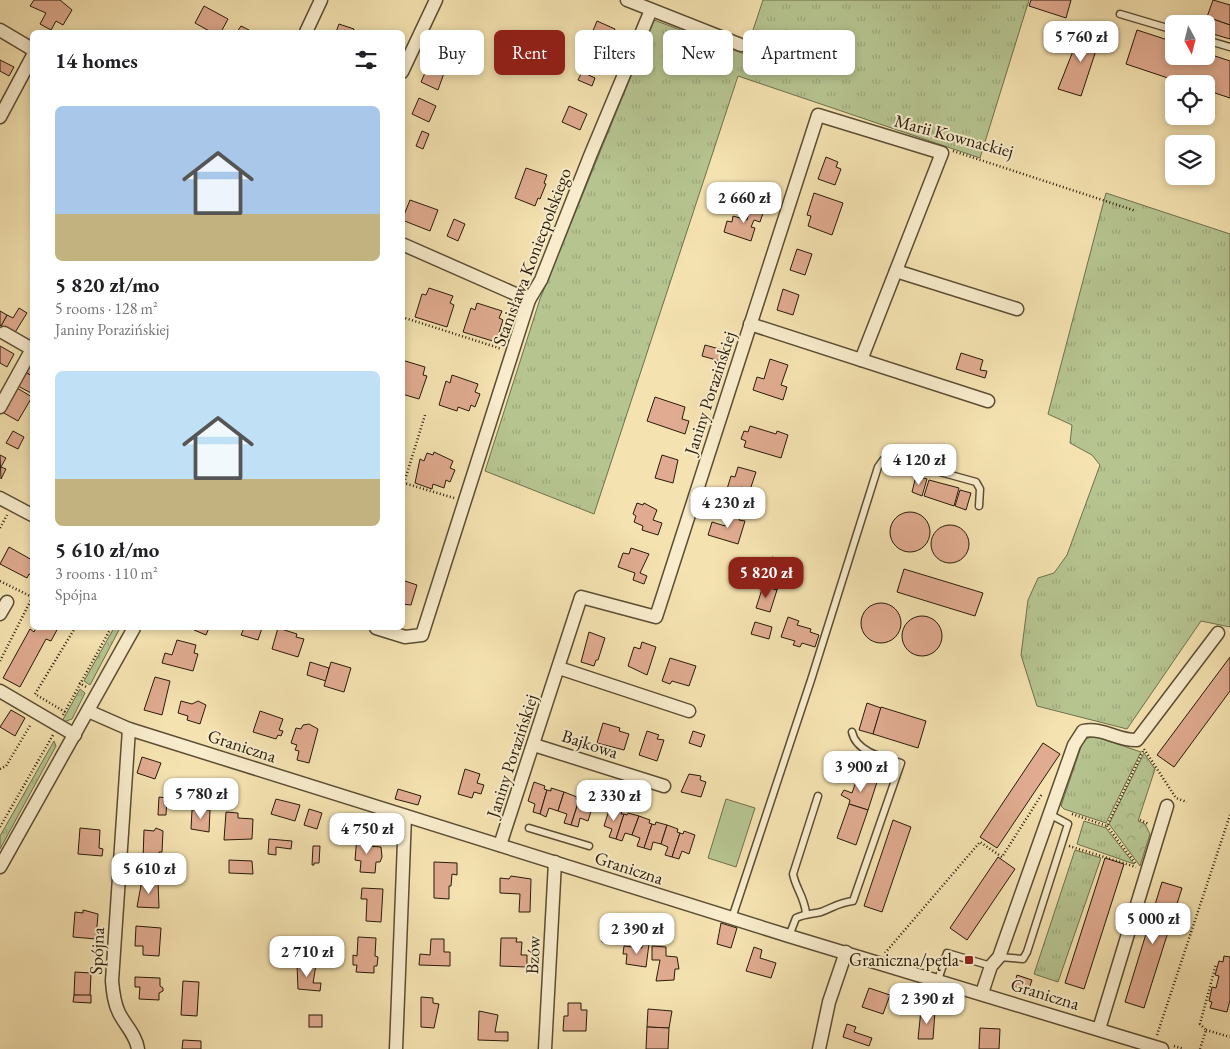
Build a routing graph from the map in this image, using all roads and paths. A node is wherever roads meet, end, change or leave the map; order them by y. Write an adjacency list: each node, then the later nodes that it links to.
1 (321, 0): 8 (street)
2 (436, 0): 14 (street)
3 (628, 0): 4 (street)
4 (651, 10): 10 (street); 21 (street, Stanisława Koniecpolskiego)
5 (1120, 14): 6 (lane)
6 (1165, 27)
7 (0, 30): 11 (street)
8 (307, 30)
9 (1215, 43): 12 (lane)
10 (741, 45)
11 (30, 48)
12 (1230, 48)
13 (30, 61): 16 (street)
14 (405, 66)
15 (818, 115): 17 (street, Marii Kownackiej); 24 (street, Janiny Porazińskiej)
16 (0, 117)
17 (942, 153): 18 (path, Marii Kownackiej); 20 (street)
18 (1136, 211)
19 (405, 245): 21 (street)
20 (896, 271): 22 (street); 31 (street)
21 (529, 300): 51 (street, Stanisława Koniecpolskiego)
22 (1017, 308)
23 (405, 318): 28 (path)
24 (750, 324): 31 (street); 55 (street, Janiny Porazińskiej)
25 (4, 333): 26 (street)
26 (30, 348)
27 (508, 348): 28 (path)
28 (503, 350): 30 (path)
29 (30, 353): 33 (street)
30 (501, 357)
31 (861, 360): 32 (street)
32 (988, 400)
33 (0, 406)
34 (425, 414): 35 (path)
35 (405, 476)
36 (405, 483): 38 (path)
37 (0, 498): 40 (street)
38 (457, 499)
39 (978, 506): 84 (lane)
40 (30, 514)
41 (6, 515): 42 (path)
42 (0, 528)
43 (0, 581): 44 (path)
44 (30, 596)
45 (30, 601): 54 (path)
46 (7, 602): 47 (street)
47 (0, 614)
48 (74, 630): 59 (path)
49 (110, 630): 53 (path)
50 (133, 630): 57 (street)
51 (382, 630)
52 (1218, 633): 71 (street)
53 (105, 638)
54 (0, 661)
55 (559, 668): 58 (street); 64 (street, Janiny Porazińskiej)
56 (0, 690): 63 (street)
57 (88, 711): 61 (street, Graniczna); 63 (street)
58 (689, 711)
59 (65, 712)
60 (30, 718): 65 (path)
61 (129, 729): 74 (street, Graniczna); 96 (street, Spójna)
62 (852, 732): 83 (lane)
63 (75, 735): 81 (street)
64 (534, 745): 66 (street, Bajkowa); 78 (street, Janiny Porazińskiej)
65 (0, 770)
66 (664, 786)
67 (1045, 790): 87 (path)
68 (818, 796): 83 (lane)
69 (1186, 802): 75 (path)
70 (1167, 806): 82 (street)
71 (1049, 814): 77 (lane); 88 (street)
72 (1071, 814): 75 (path)
73 (1230, 815): 95 (path)
74 (405, 816): 78 (street, Graniczna); 97 (street)
75 (1107, 826): 82 (path)
76 (529, 828): 79 (lane)
77 (1063, 844): 82 (path); 88 (lane)
78 (500, 845): 80 (street, Graniczna)
79 (589, 846)
80 (555, 862): 84 (street, Graniczna); 98 (street, Bzów)
81 (0, 867)
82 (1143, 869): 92 (street)
83 (806, 913): 85 (lane)
84 (732, 918): 85 (street, Graniczna)
85 (789, 936): 86 (street, Graniczna)
86 (846, 952): 90 (street, Graniczna); 99 (street)
87 (882, 956)
88 (995, 962): 90 (lane); 91 (street)
89 (1216, 964): 93 (path)
90 (938, 980): 91 (street, Graniczna)
91 (982, 993): 92 (street, Graniczna)
92 (1099, 1029): 95 (street, Graniczna)
93 (1206, 1030): 94 (path); 100 (path)
94 (1230, 1036)
95 (1157, 1048)
96 (138, 1049)
97 (396, 1049)
98 (546, 1049)
99 (819, 1049)
100 (1200, 1049)

